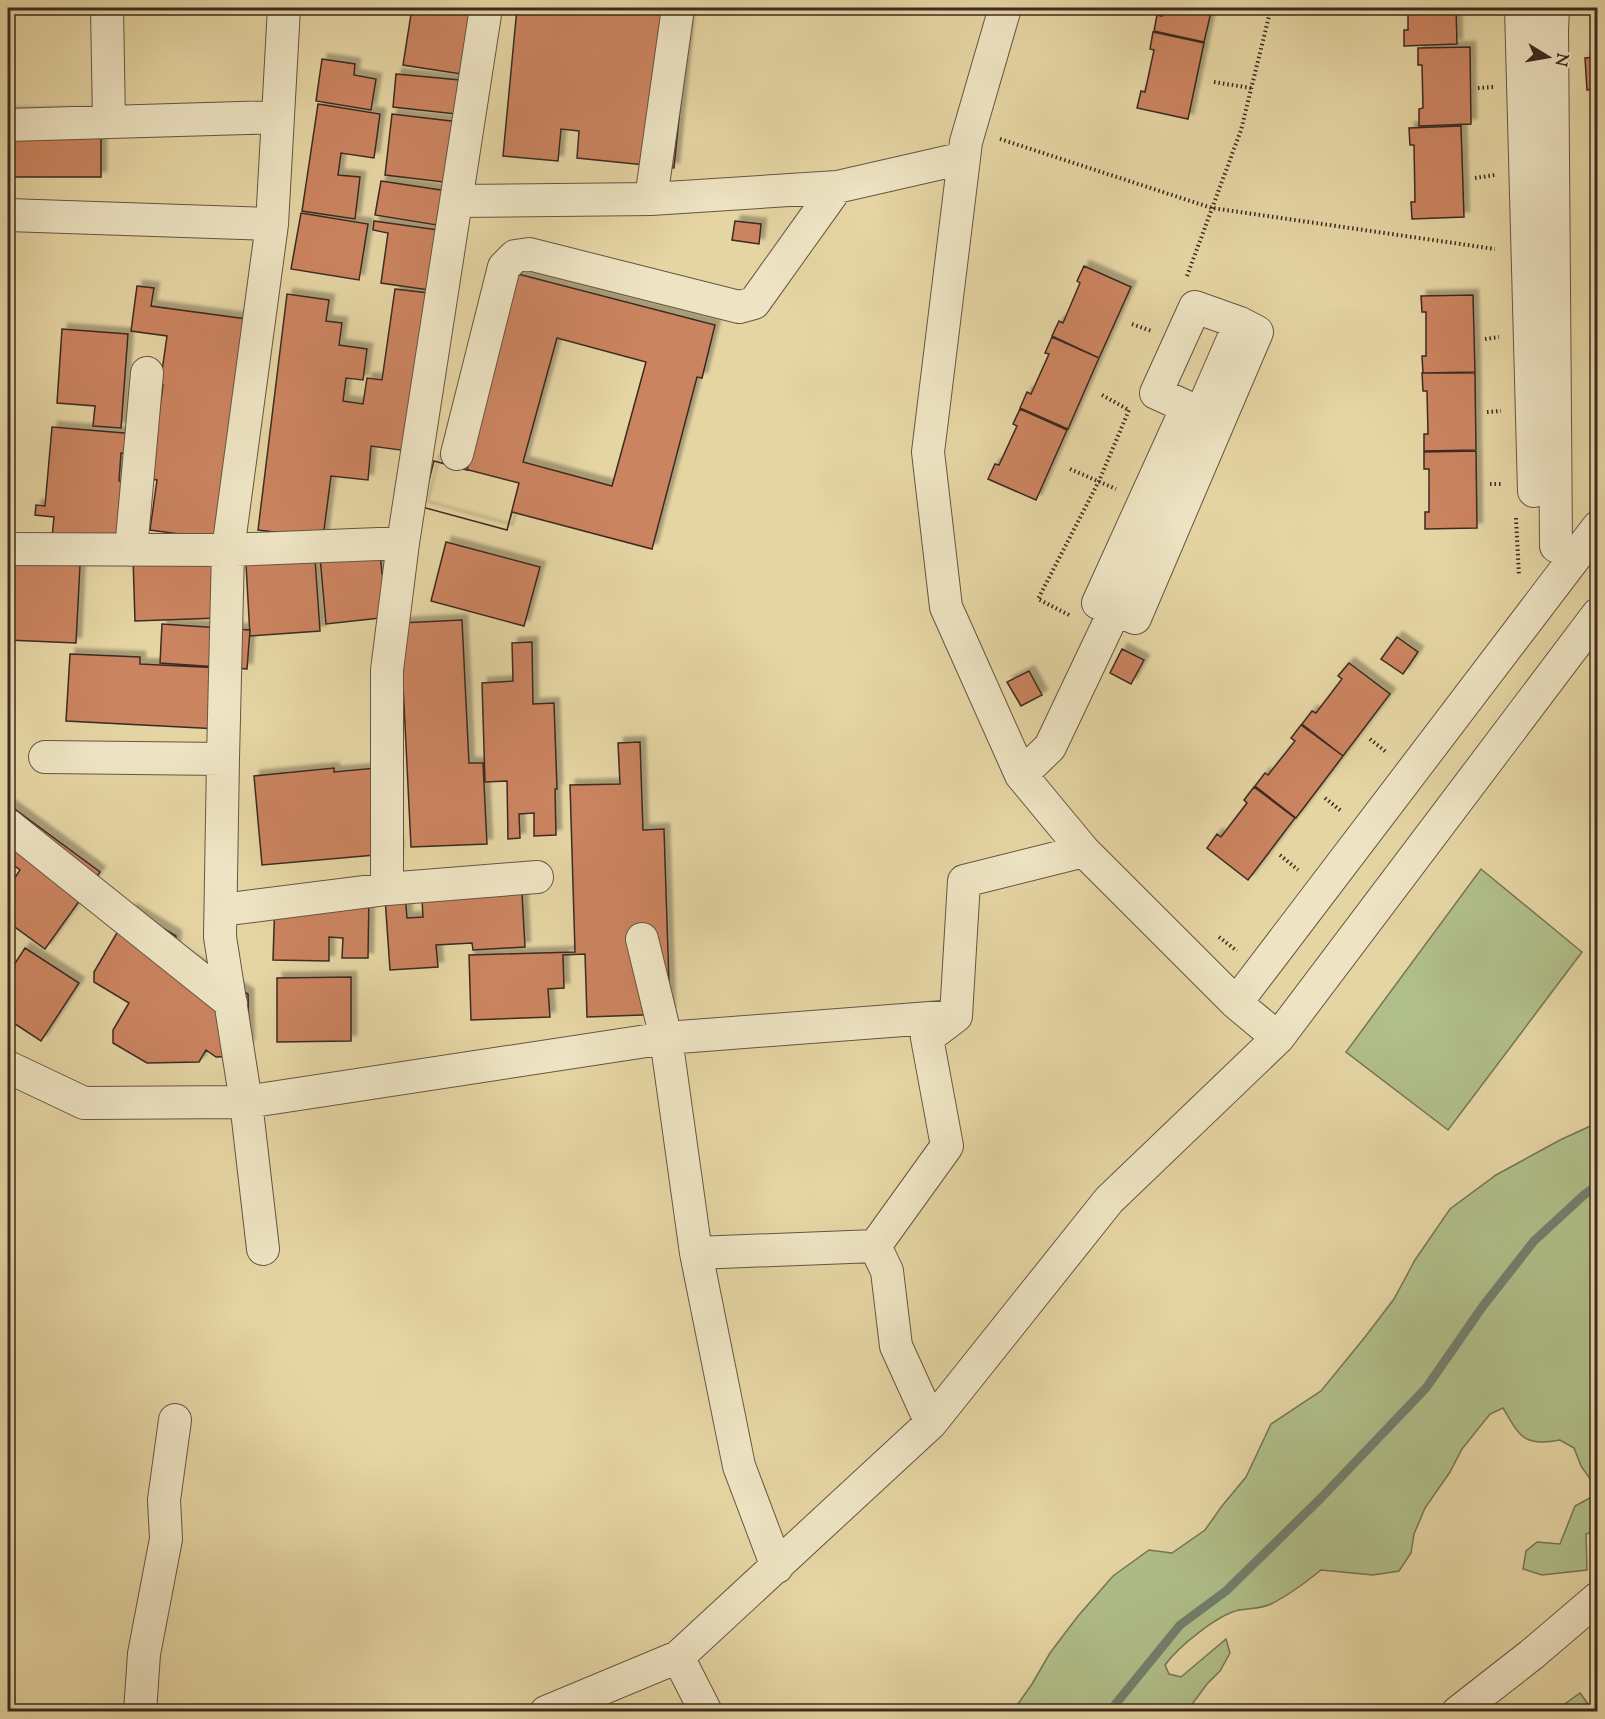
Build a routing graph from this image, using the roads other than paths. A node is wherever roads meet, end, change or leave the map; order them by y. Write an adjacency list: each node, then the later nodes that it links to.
1 (107, 8): 9 (street)
2 (284, 8): 8 (street)
3 (486, 8): 14 (street)
4 (678, 8): 13 (street)
5 (1005, 8): 11 (street)
6 (1521, 8): 19 (street)
7 (1553, 8): 19 (street)
8 (277, 117): 9 (street); 16 (street)
9 (109, 122): 10 (street)
10 (8, 125)
11 (967, 144): 12 (street); 30 (street)
12 (837, 186): 13 (street); 18 (street)
13 (651, 200): 14 (street)
14 (457, 201): 21 (street)
15 (8, 215): 16 (street)
16 (272, 224): 25 (street)
17 (147, 373): 24 (street)
18 (457, 454)
19 (1555, 499): 22 (street)
20 (1598, 527): 37 (street)
21 (403, 543): 25 (street); 34 (street)
22 (1556, 546)
23 (8, 549): 24 (street)
24 (131, 550): 25 (street)
25 (228, 550): 29 (street)
26 (1115, 610): 26 (street); 30 (street)
27 (1598, 614): 41 (street)
28 (45, 757): 29 (street)
29 (223, 759): 35 (street)
30 (1021, 774): 32 (street)
31 (8, 825): 38 (street)
32 (1084, 851): 37 (street); 39 (street)
33 (537, 877): 34 (street)
34 (387, 889): 35 (street)
35 (221, 910): 38 (street)
36 (642, 939): 40 (street)
37 (1236, 1003): 41 (street)
38 (231, 1004): 43 (street)
39 (956, 1016): 40 (street); 44 (street)
40 (666, 1038): 43 (street); 46 (street)
41 (1278, 1038): 48 (street)
42 (8, 1067): 43 (street)
43 (246, 1102): 45 (street)
44 (874, 1246): 46 (street); 48 (street)
45 (263, 1249)
46 (696, 1253): 49 (street)
47 (175, 1419): 52 (street)
48 (931, 1423): 49 (street)
49 (777, 1567): 51 (street)
50 (1598, 1598): 55 (street)
51 (678, 1657): 53 (street); 54 (street)
52 (140, 1712)
53 (546, 1712)
54 (706, 1712)
55 (1458, 1712)

